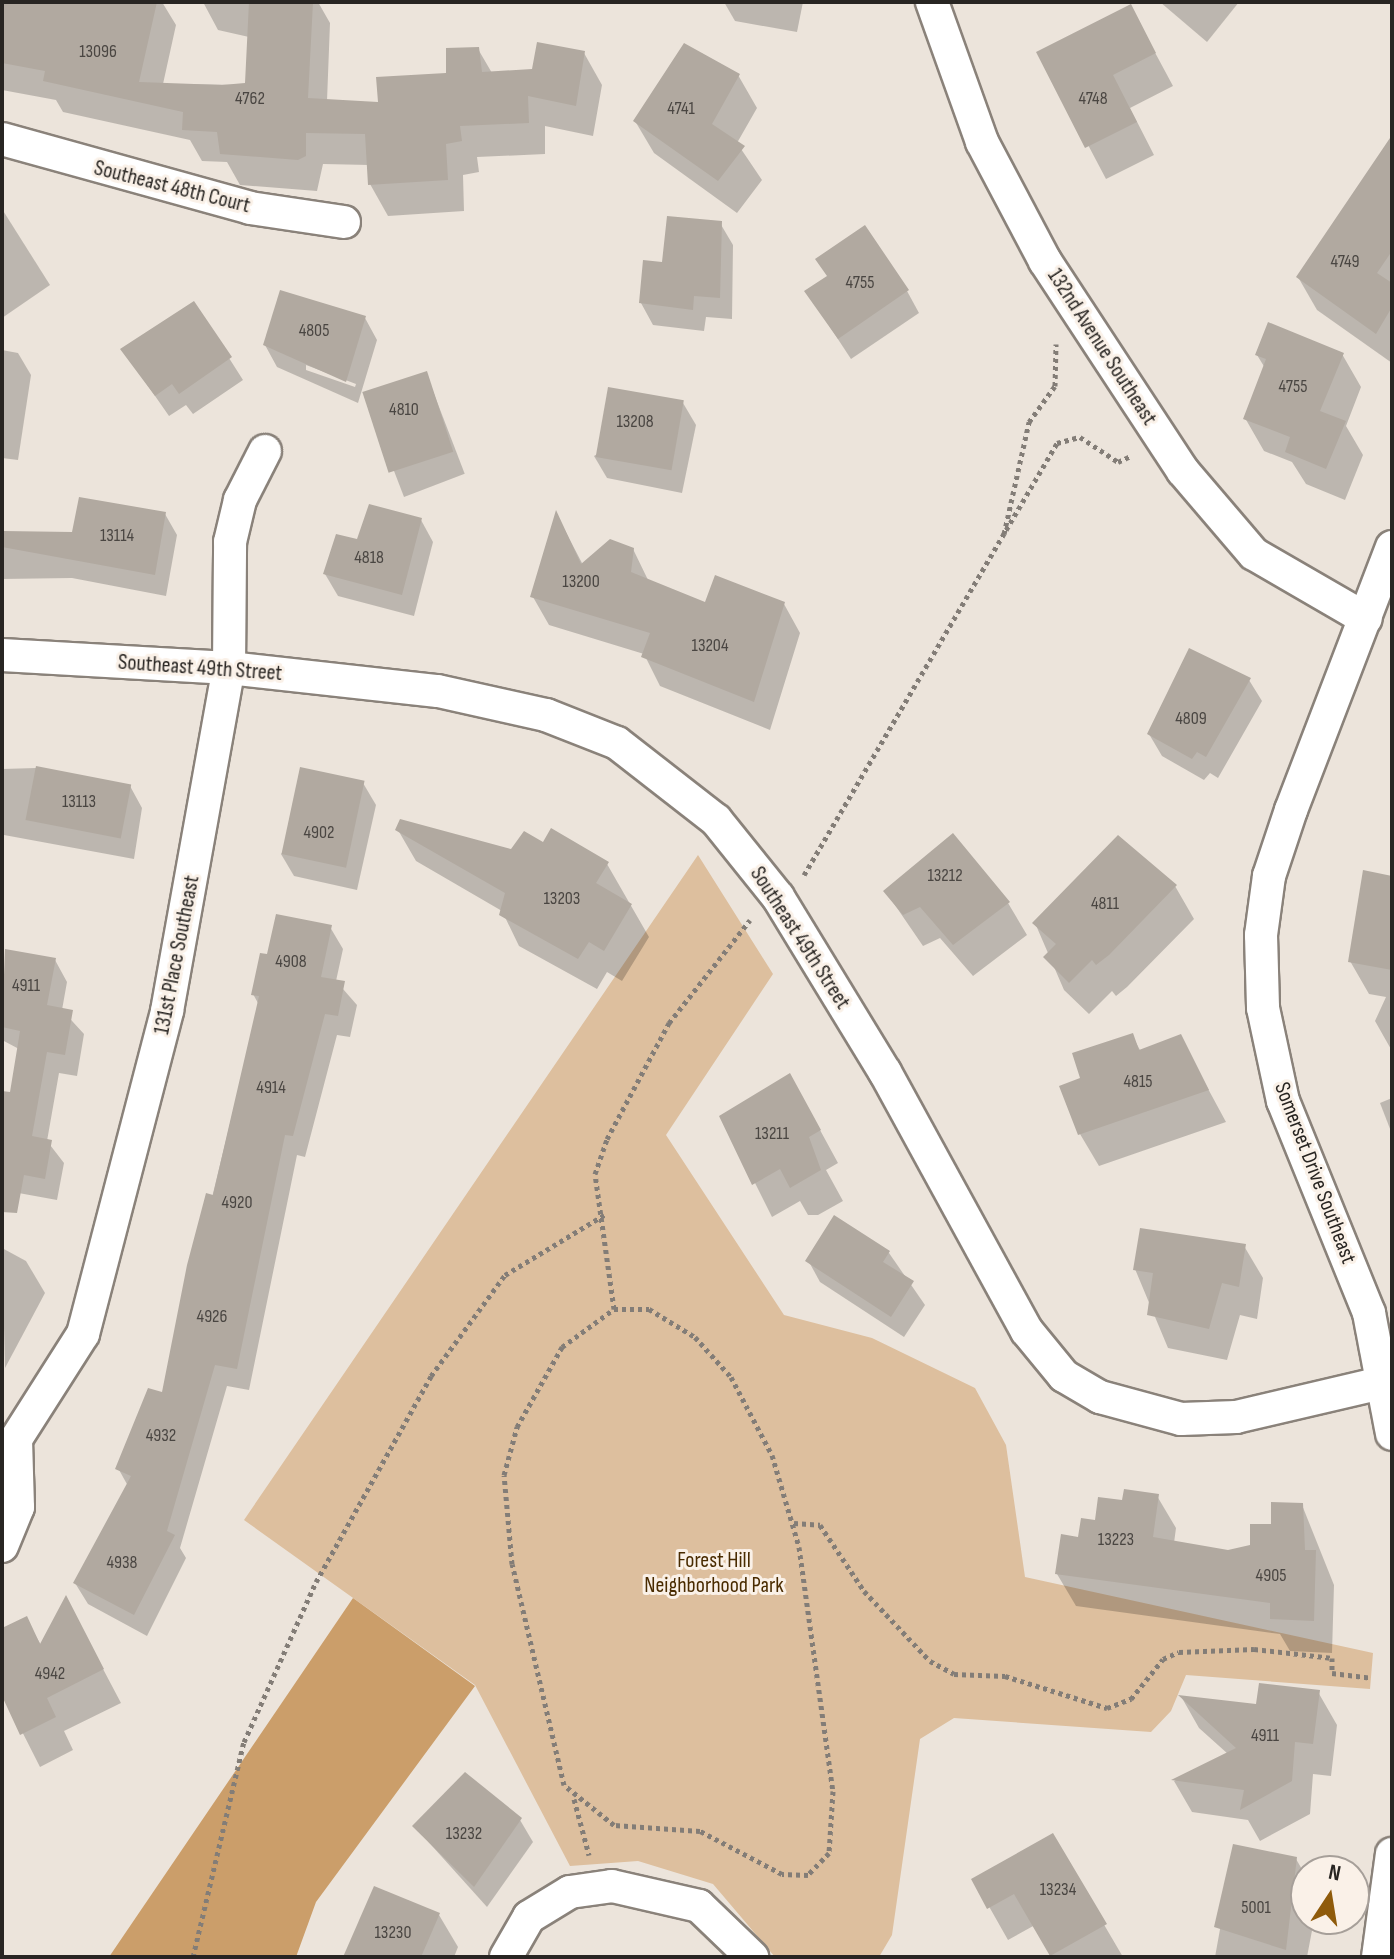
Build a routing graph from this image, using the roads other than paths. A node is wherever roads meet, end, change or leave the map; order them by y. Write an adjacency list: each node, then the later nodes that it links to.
1 (932, 2): 6 (street, 132nd Avenue Southeast)
2 (2, 139): 3 (street, Southeast 48th Court)
3 (344, 222)
4 (265, 451): 8 (street, 131st Place Southeast)
5 (1392, 547): 6 (street, Somerset Drive Southeast)
6 (1366, 619): 9 (street, Somerset Drive Southeast)
7 (2, 655): 8 (street, Southeast 49th Street)
8 (229, 668): 9 (street, Southeast 49th Street); 11 (street, 131st Place Southeast)
9 (1385, 1382): 10 (street, Somerset Drive Southeast)
10 (1392, 1434)
11 (9, 1435): 12 (street, 131st Place Southeast)
12 (2, 1546)
13 (1392, 1854): 16 (street)
14 (506, 1957): 15 (street)
15 (752, 1957)
16 (1378, 1957)

